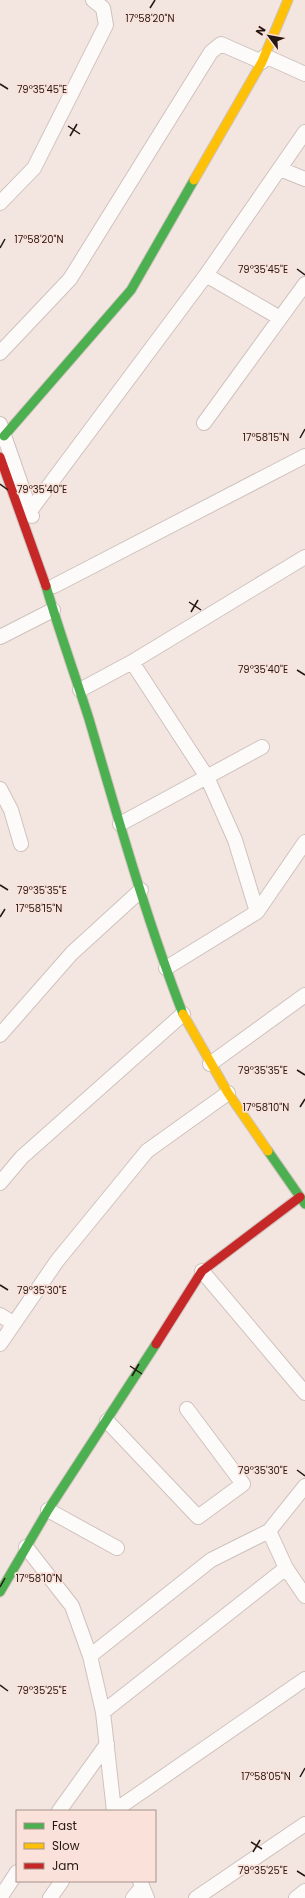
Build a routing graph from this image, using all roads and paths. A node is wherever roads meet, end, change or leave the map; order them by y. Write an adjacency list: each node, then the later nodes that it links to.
1 (93, 0): 8 (street)
2 (288, 0): 3 (street)
3 (263, 59): 4 (street); 12 (street); 14 (street)
4 (305, 74)
5 (305, 132): 6 (street)
6 (280, 169): 7 (street); 9 (street)
7 (305, 179)
8 (0, 203)
9 (206, 275): 11 (street); 17 (street)
10 (305, 284): 11 (street)
11 (280, 318): 13 (street)
12 (0, 353)
13 (204, 423)
14 (2, 430): 17 (street)
15 (305, 456): 19 (street)
16 (0, 457): 20 (street)
17 (30, 511): 19 (street)
18 (305, 557): 23 (street)
19 (54, 586): 22 (street)
20 (53, 610): 21 (street); 22 (street)
21 (0, 637)
22 (67, 653): 24 (street)
23 (132, 662): 24 (street); 26 (street)
24 (80, 690): 28 (street)
25 (262, 747): 26 (street)
26 (207, 777): 28 (street); 32 (street)
27 (0, 789): 30 (street)
28 (120, 824): 31 (street)
29 (305, 842): 32 (street)
30 (21, 844)
31 (142, 890): 33 (street); 36 (street)
32 (257, 912): 33 (street)
33 (166, 968): 35 (street)
34 (305, 995): 37 (street)
35 (183, 1014): 37 (street); 39 (street)
36 (0, 1035)
37 (210, 1064): 38 (street)
38 (228, 1093): 40 (street); 43 (street)
39 (0, 1183)
40 (302, 1200): 41 (street)
41 (202, 1271): 45 (street); 47 (street)
42 (0, 1315): 43 (street)
43 (13, 1323): 44 (street)
44 (0, 1344)
45 (305, 1393)
46 (187, 1410): 47 (street)
47 (107, 1421): 49 (street)
48 (305, 1486): 50 (street)
49 (48, 1510): 51 (street); 52 (street)
50 (269, 1531): 53 (street); 56 (street)
51 (26, 1547): 54 (street); 56 (street)
52 (117, 1548)
53 (286, 1568): 55 (street); 58 (street)
54 (2, 1582)
55 (305, 1596)
56 (90, 1656): 58 (street)
57 (305, 1679): 62 (street)
58 (104, 1712): 59 (street)
59 (107, 1744): 60 (street); 61 (street)
60 (60, 1810)
61 (114, 1810)
62 (115, 1810)
63 (305, 1824): 71 (street)
64 (16, 1874): 68 (street)
65 (61, 1882): 69 (street)
66 (143, 1889): 70 (street)
67 (305, 1891): 72 (street)
68 (0, 1898)
69 (50, 1898)
70 (133, 1898)
71 (196, 1898)
72 (296, 1898)

